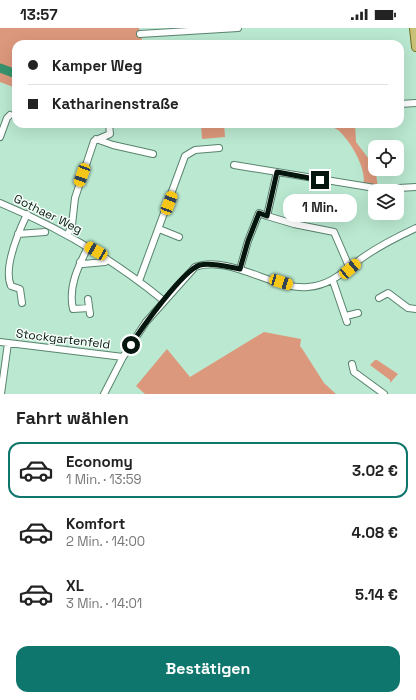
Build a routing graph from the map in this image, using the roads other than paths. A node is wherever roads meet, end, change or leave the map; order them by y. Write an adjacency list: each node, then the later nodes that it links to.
1 (238, 28): 3 (street)
2 (415, 29): 5 (main road)
3 (171, 30): 4 (street)
4 (140, 34)
5 (416, 43)
6 (416, 103): 7 (street)
7 (404, 104)
8 (10, 115): 10 (street)
9 (109, 128): 11 (street)
10 (0, 137)
11 (96, 139): 13 (street); 24 (street)
12 (219, 148): 21 (street)
13 (153, 154)
14 (234, 165): 15 (street)
15 (277, 172): 16 (street); 19 (street)
16 (416, 187)
17 (0, 203): 18 (street, Gothaer Weg)
18 (27, 214): 23 (street); 24 (street, Gothaer Weg)
19 (267, 216): 29 (street); 30 (street)
20 (416, 228): 30 (street)
21 (159, 229): 25 (street); 32 (street)
22 (45, 232): 23 (street)
23 (18, 234): 36 (street)
24 (68, 234): 26 (street, Gothaer Weg)
25 (179, 237)
26 (88, 247): 27 (street, Gothaer Weg); 28 (street)
27 (107, 259): 28 (street); 32 (street, Gothaer Weg)
28 (80, 262): 34 (street)
29 (240, 269): 31 (street); 35 (street)
30 (350, 269): 31 (street)
31 (333, 280): 38 (street)
32 (139, 281): 35 (street, Gothaer Weg)
33 (379, 298): 37 (street)
34 (88, 299)
35 (164, 302): 41 (street)
36 (22, 303)
37 (416, 309)
38 (358, 313)
39 (0, 342): 40 (street, Stockgartenfeld)
40 (8, 343): 41 (street, Stockgartenfeld); 43 (street)
41 (123, 357): 44 (street)
42 (352, 364): 45 (street)
43 (1, 394)
44 (104, 394)
45 (384, 394)

